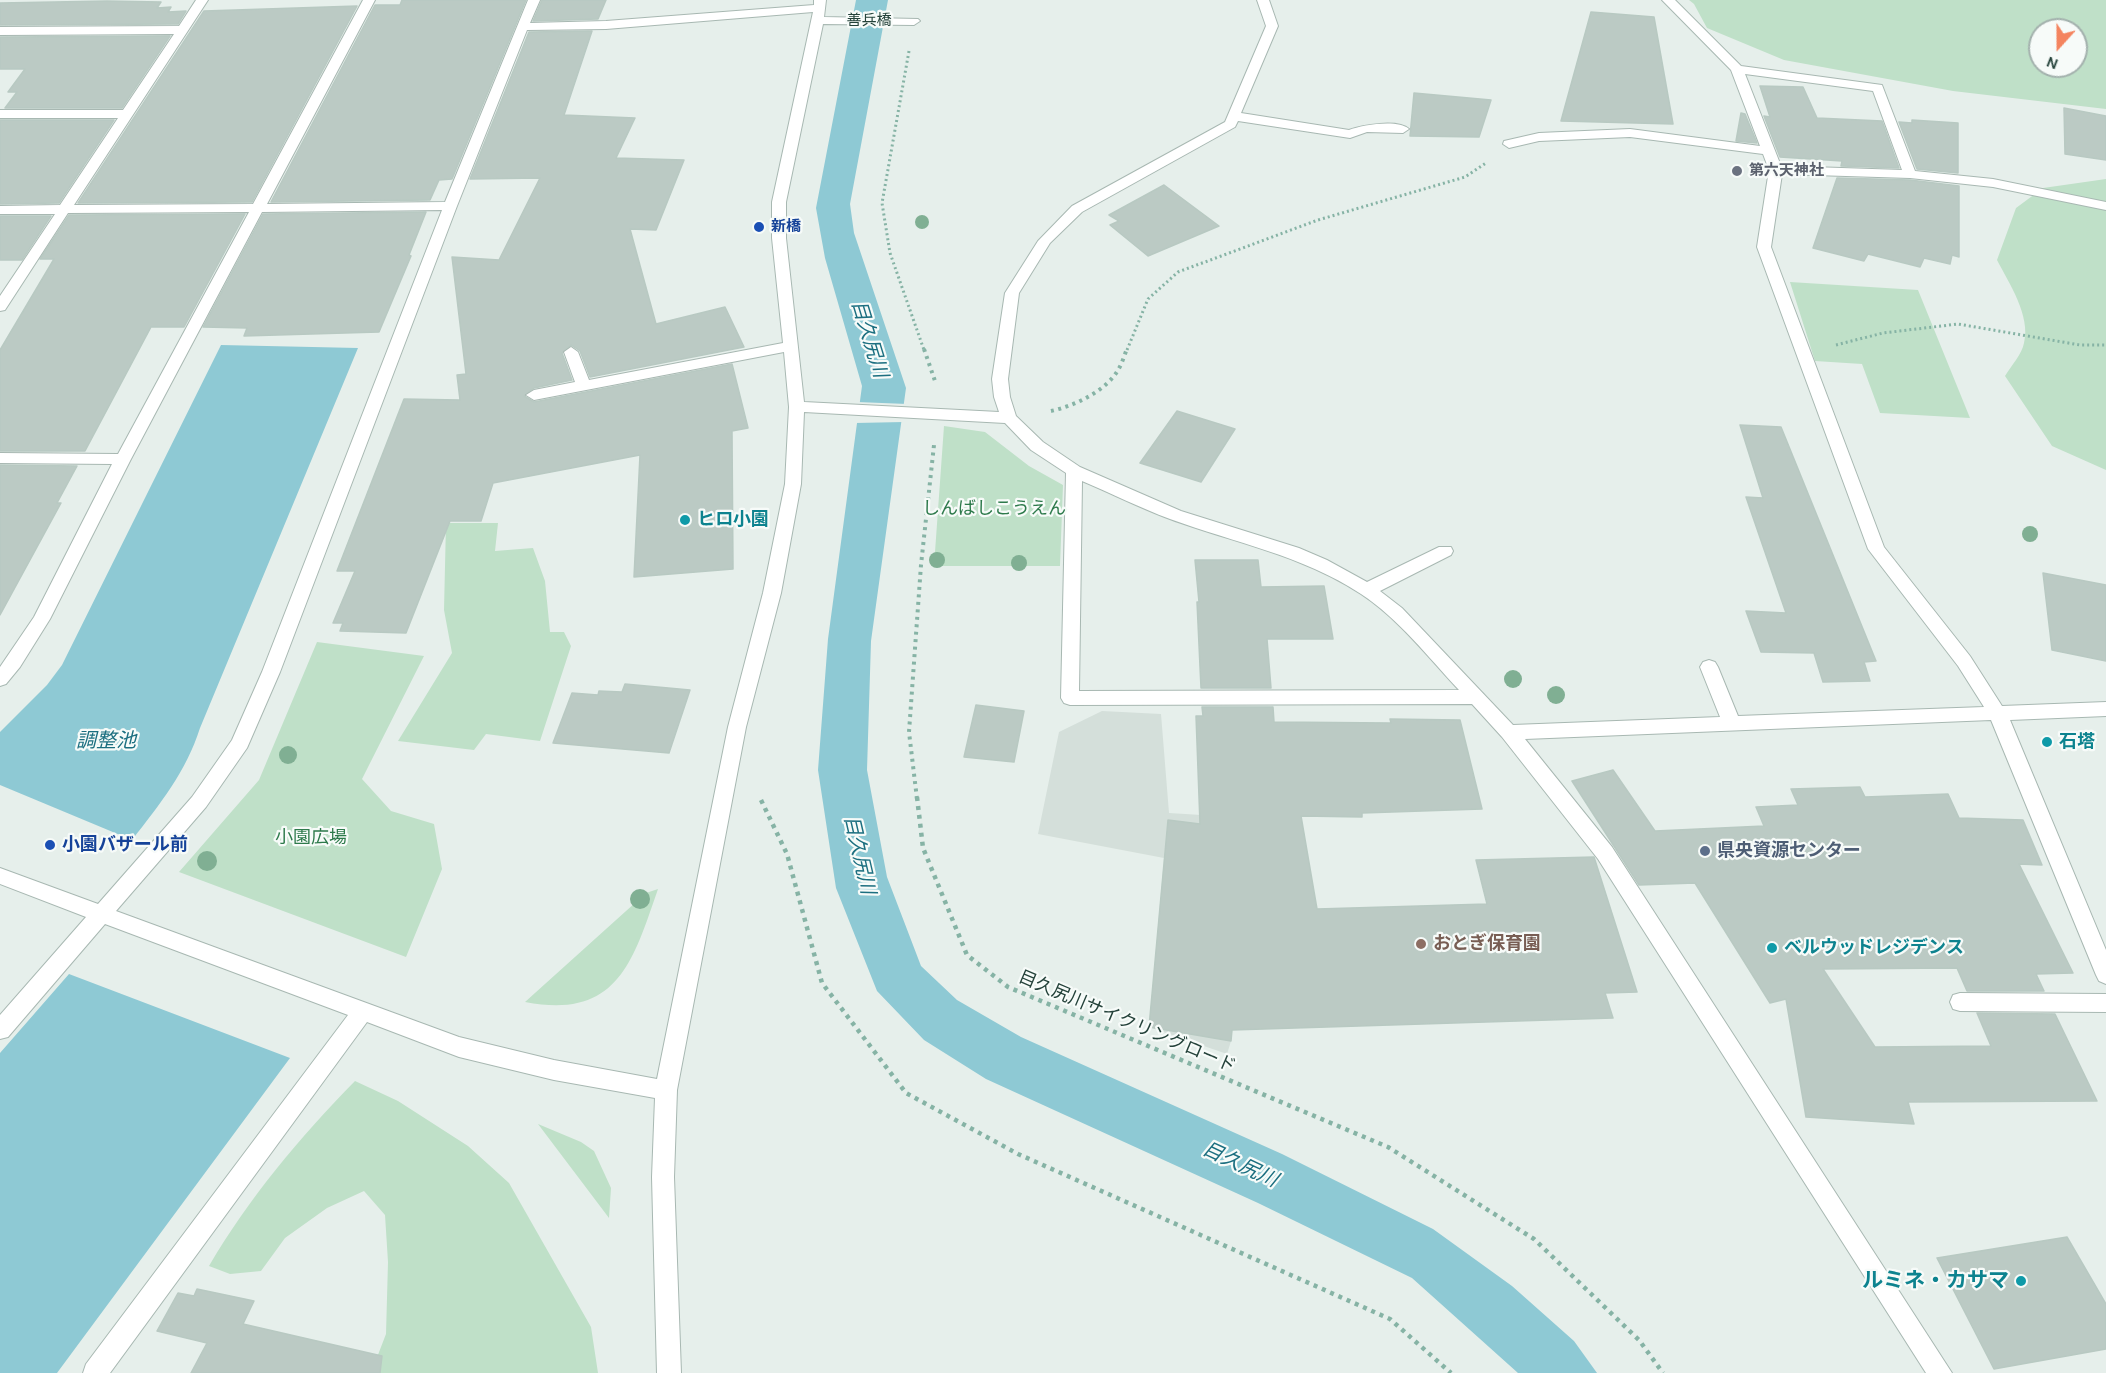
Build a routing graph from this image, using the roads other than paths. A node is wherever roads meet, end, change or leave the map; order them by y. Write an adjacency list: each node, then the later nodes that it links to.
1 (202, 0): 9 (street)
2 (369, 0): 22 (street)
3 (534, 0): 8 (street)
4 (1263, 0): 14 (street)
5 (1668, 0): 11 (street)
6 (819, 9): 7 (street, 善兵橋); 8 (street, 善兵橋); 26 (street)
7 (908, 21)
8 (525, 27): 20 (street)
9 (182, 30): 10 (street); 13 (street)
10 (0, 31)
11 (1737, 69): 17 (street); 19 (street)
12 (0, 114): 13 (street)
13 (127, 114): 23 (street)
14 (1233, 116): 15 (street); 31 (street)
15 (1403, 129)
16 (1509, 144): 17 (street)
17 (1769, 151): 18 (street)
18 (1776, 170): 19 (street); 41 (street)
19 (1910, 174): 21 (street)
20 (450, 206): 22 (street); 45 (street)
21 (2106, 206)
22 (258, 208): 23 (street); 33 (street)
23 (64, 209): 24 (street); 25 (street)
24 (0, 210)
25 (0, 307)
26 (790, 346): 28 (street); 30 (street)
27 (571, 352): 28 (street)
28 (584, 386): 29 (street)
29 (534, 395)
30 (797, 407): 31 (street); 51 (street)
31 (1009, 418): 34 (street)
32 (0, 458): 33 (street)
33 (123, 459): 38 (street)
34 (1074, 471): 36 (street); 39 (street)
35 (1446, 551): 36 (street)
36 (1367, 590): 39 (street)
37 (1709, 667): 42 (street)
38 (0, 680)
39 (1478, 698): 43 (street)
40 (2106, 709): 41 (street)
41 (1998, 714): 42 (street); 46 (street)
42 (1732, 724): 43 (street)
43 (1509, 732): 54 (street)
44 (0, 876): 45 (street)
45 (103, 913): 49 (street); 50 (street)
46 (2106, 975)
47 (1960, 1002): 48 (street)
48 (2106, 1003)
49 (362, 1012): 51 (street); 52 (street)
50 (0, 1030)
51 (666, 1090): 53 (street)
52 (95, 1373)
53 (669, 1373)
54 (1940, 1373)

